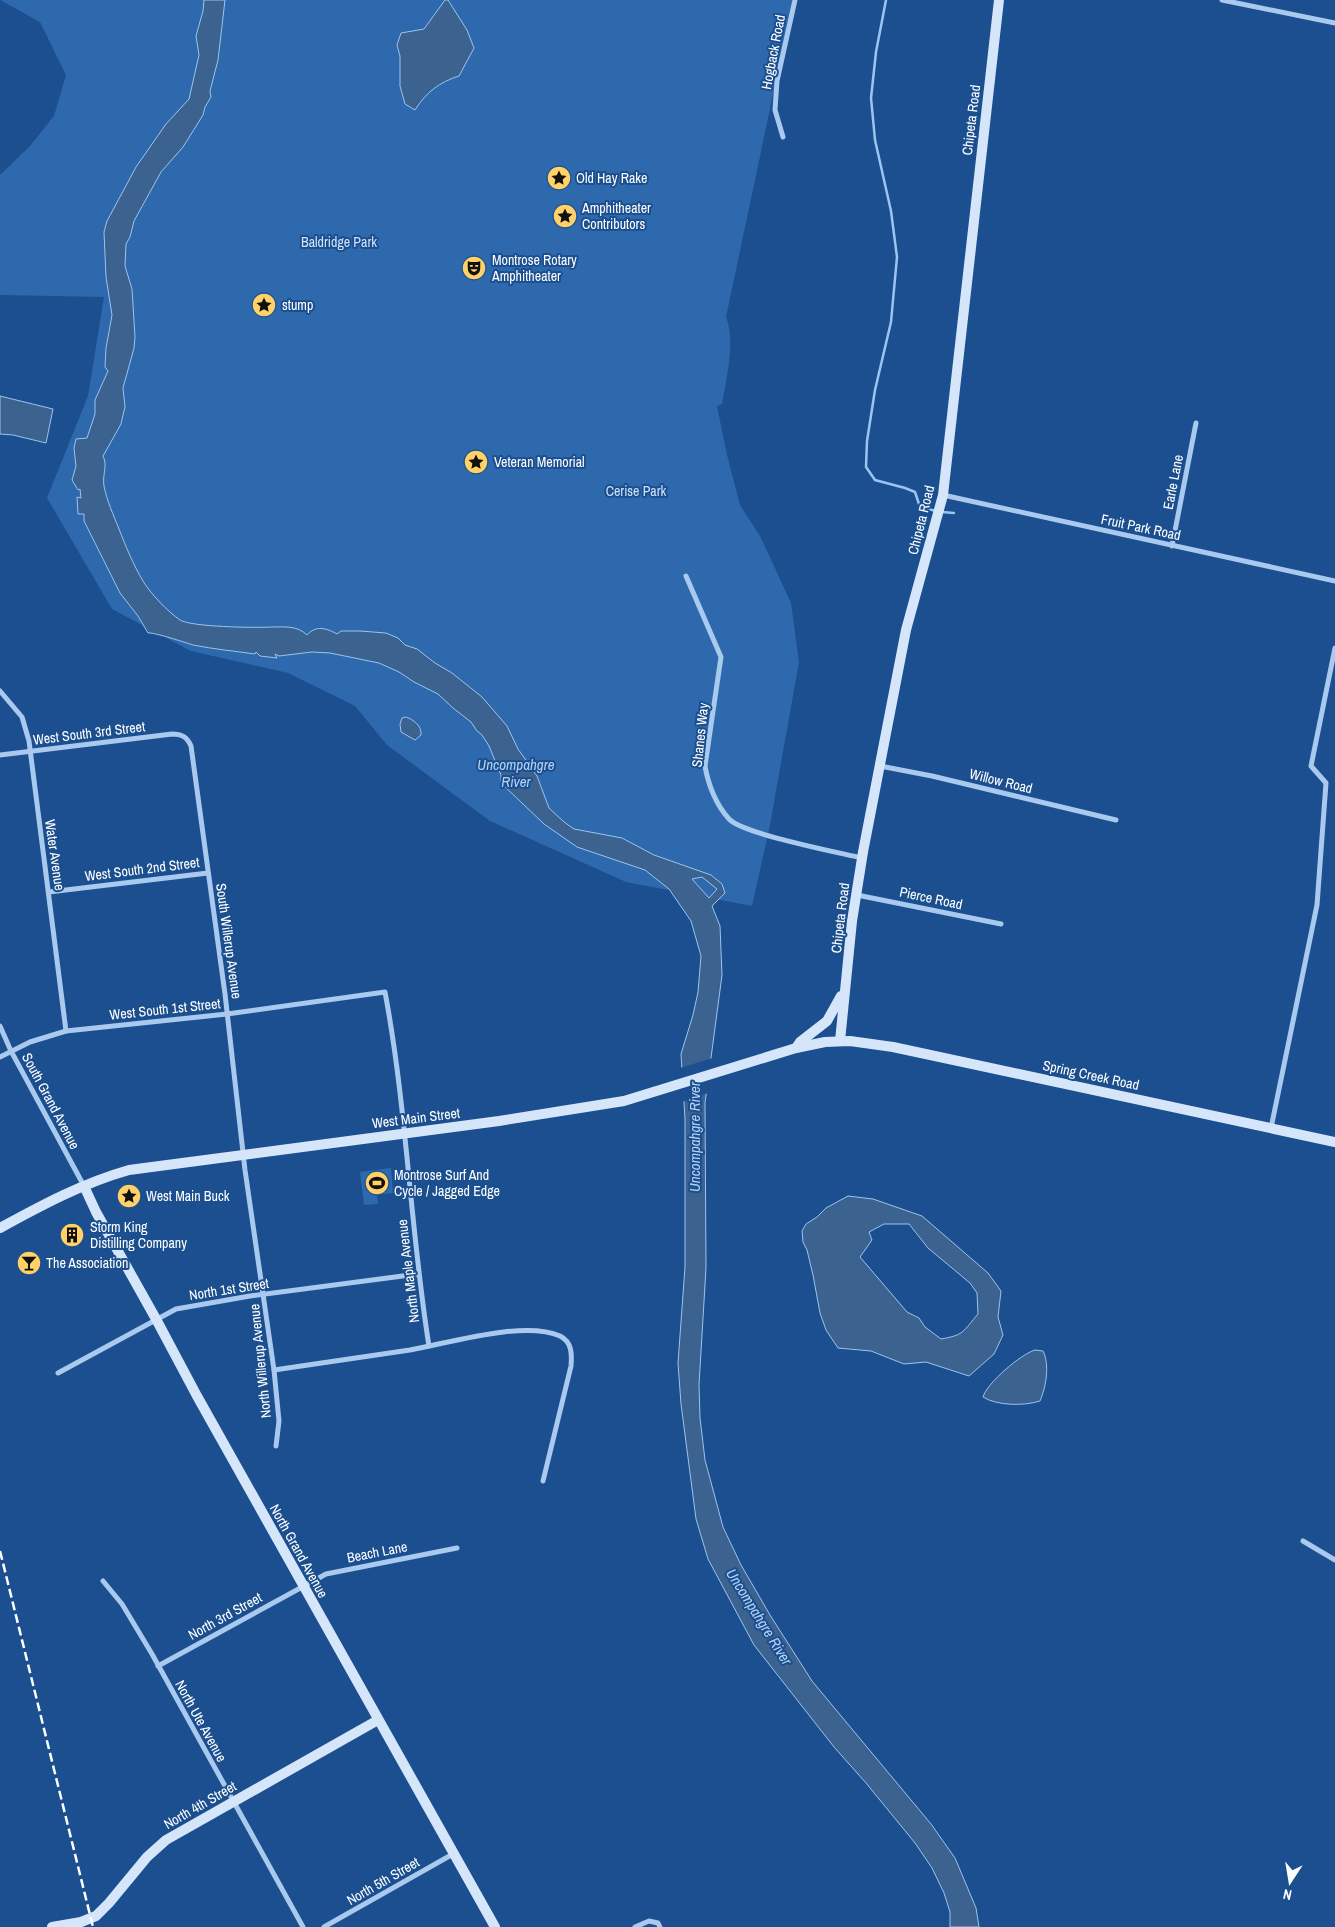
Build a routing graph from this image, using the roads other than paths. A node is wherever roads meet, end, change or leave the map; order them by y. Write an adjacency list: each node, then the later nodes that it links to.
1 (795, 0): 5 (street, Hogback Road)
2 (999, 0): 7 (street, Chipeta Road)
3 (1222, 0): 4 (street)
4 (1335, 23)
5 (783, 138)
6 (1196, 423): 8 (street, Earle Lane)
7 (943, 495): 8 (street, Fruit Park Road); 16 (street, Chipeta Road)
8 (1172, 546): 10 (street, Fruit Park Road)
9 (686, 576): 18 (street, Shanes Way)
10 (1335, 581)
11 (1335, 648): 32 (street)
12 (0, 691): 14 (street, Water Avenue)
13 (181, 734): 14 (street, West South 3rd Street); 19 (street, South Willerup Avenue)
14 (30, 752): 15 (street, West South 3rd Street); 20 (street, Water Avenue)
15 (0, 755)
16 (880, 766): 17 (street, Willow Road); 18 (street, Chipeta Road)
17 (1116, 820)
18 (863, 858): 21 (street, Chipeta Road)
19 (208, 873): 20 (street, West South 2nd Street); 25 (street, South Willerup Avenue)
20 (49, 892): 27 (street, Water Avenue)
21 (856, 894): 22 (street, Pierce Road); 23 (street, Chipeta Road)
22 (1001, 924)
23 (848, 974): 28 (street, Chipeta Road); 29 (street)
24 (385, 992): 25 (street, West South 1st Street); 33 (street, North Maple Avenue)
25 (227, 1014): 27 (street, West South 1st Street); 35 (street, South Willerup Avenue)
26 (0, 1026): 30 (street, South Grand Avenue)
27 (66, 1031): 30 (street, West South 1st Street)
28 (840, 1041): 29 (street, West Main Street); 32 (street, Spring Creek Road)
29 (796, 1048): 33 (street, West Main Street)
30 (11, 1051): 31 (street, West South 1st Street); 36 (street, South Grand Avenue)
31 (0, 1057)
32 (1271, 1128): 34 (street, Spring Creek Road)
33 (404, 1133): 35 (street, West Main Street); 38 (street, North Maple Avenue)
34 (1335, 1142)
35 (244, 1155): 36 (street, West Main Street); 39 (street, North Willerup Avenue)
36 (84, 1186): 37 (street, West Main Street); 40 (street, North Grand Avenue)
37 (0, 1228)
38 (418, 1274): 39 (street, North 1st Street); 41 (street, North Maple Avenue)
39 (264, 1294): 40 (street, North 1st Street); 42 (street, North Willerup Avenue)
40 (156, 1319): 43 (street, North 1st Street); 50 (street, North Grand Avenue)
41 (429, 1346): 42 (street); 45 (street)
42 (274, 1370): 44 (street, North Willerup Avenue)
43 (58, 1373)
44 (276, 1446)
45 (543, 1481)
46 (1303, 1541): 48 (street)
47 (456, 1548): 50 (street, Beach Lane)
48 (1335, 1560)
49 (103, 1581): 51 (street, North Ute Avenue)
50 (303, 1586): 51 (street, North 3rd Street); 52 (street, North Grand Avenue)
51 (158, 1666): 53 (street, North Ute Avenue)
52 (378, 1720): 53 (street, North 4th Street); 54 (street, North Grand Avenue)
53 (233, 1802): 55 (street, North 4th Street); 56 (street, North Ute Avenue)
54 (453, 1854): 57 (street, North 5th Street); 58 (street, North Grand Avenue)
55 (52, 1927)
56 (304, 1927)
57 (324, 1927)
58 (495, 1927)
59 (635, 1927): 60 (street)
60 (660, 1927)

